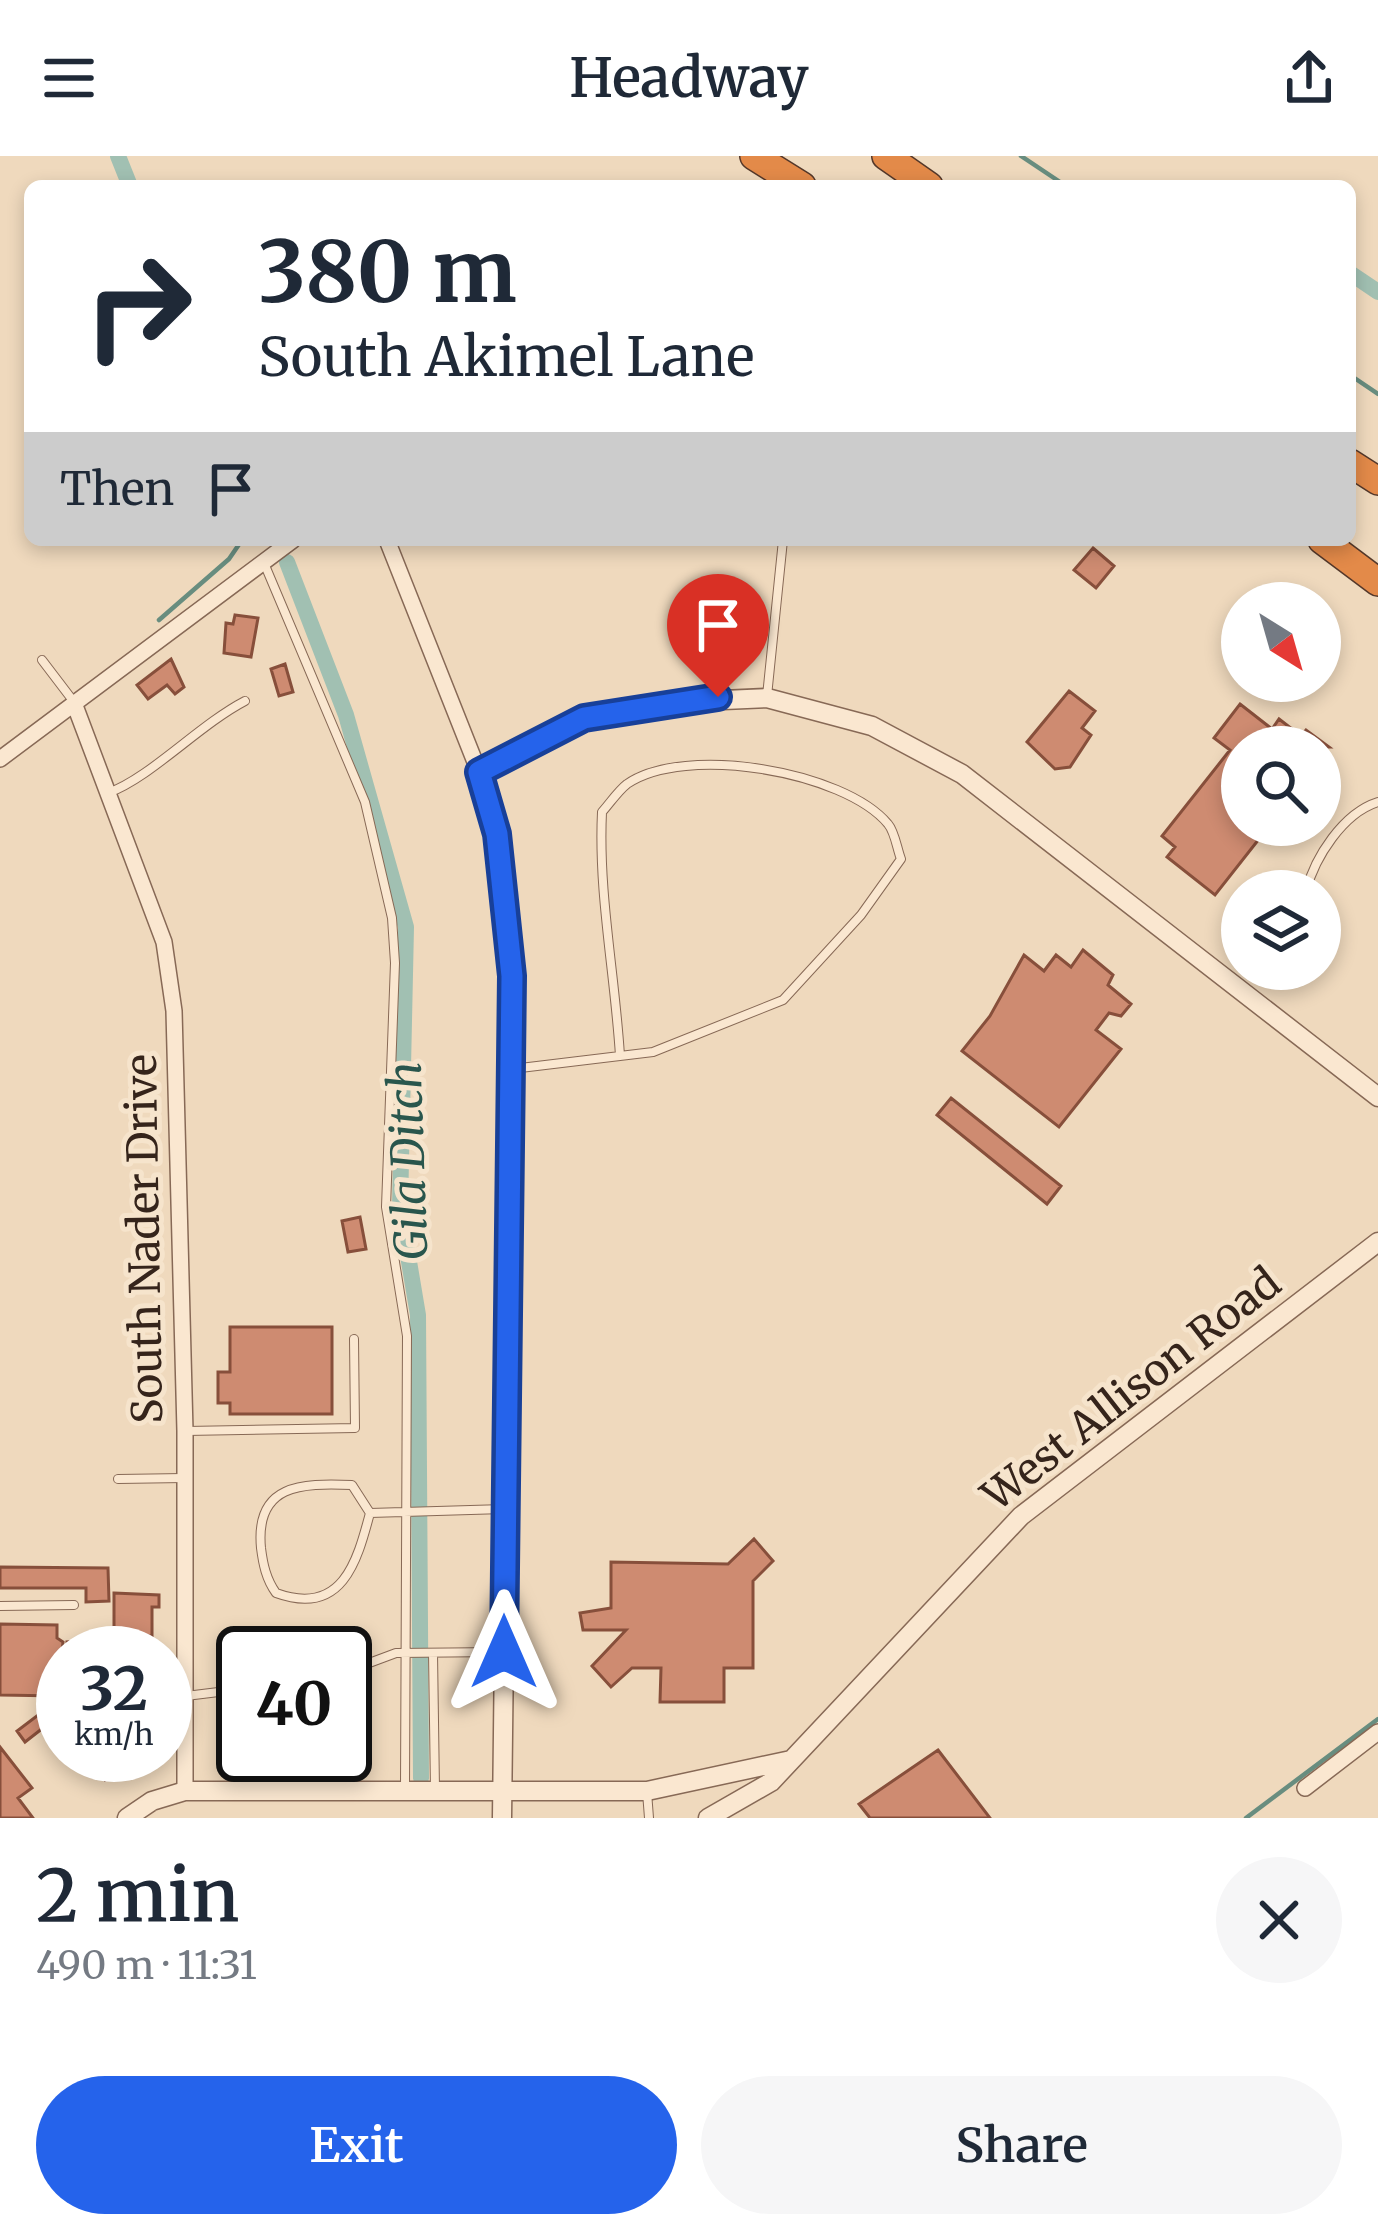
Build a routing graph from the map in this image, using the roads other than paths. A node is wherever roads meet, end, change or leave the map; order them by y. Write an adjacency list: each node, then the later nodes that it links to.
1 (754, 156): 3 (highway)
2 (886, 156): 4 (highway)
3 (792, 180)
4 (920, 180)
5 (285, 546): 9 (street)
6 (390, 546): 16 (street)
7 (782, 546): 12 (lane)
8 (1330, 546): 10 (highway)
9 (264, 562): 14 (street); 29 (lane)
10 (1378, 582)
11 (42, 660): 14 (lane)
12 (767, 698): 16 (street); 22 (street)
13 (245, 701): 17 (lane)
14 (74, 703): 15 (street); 17 (street, South Nader Drive)
15 (0, 759)
16 (479, 772): 21 (street)
17 (107, 793): 25 (street, South Nader Drive)
18 (1378, 802): 19 (lane)
19 (1315, 870)
20 (620, 1056): 20 (lane); 21 (lane)
21 (510, 1069): 28 (street)
22 (1378, 1097)
23 (1378, 1242): 39 (street, West Allison Road)
24 (354, 1339): 25 (lane)
25 (185, 1431): 26 (street, South Nader Drive)
26 (185, 1478): 27 (lane); 33 (street, South Nader Drive)
27 (118, 1479)
28 (504, 1509): 29 (lane); 34 (street)
29 (408, 1511): 30 (lane); 35 (lane)
30 (370, 1513): 30 (lane)
31 (74, 1605): 32 (lane)
32 (0, 1606)
33 (186, 1626)
34 (504, 1652): 36 (lane); 46 (street)
35 (408, 1653): 36 (lane); 37 (lane); 44 (lane)
36 (434, 1653): 42 (lane)
37 (372, 1658)
38 (1378, 1732): 41 (street)
39 (791, 1760): 45 (street); 50 (street, West Allison Road)
40 (185, 1782): 43 (street, South Nader Drive)
41 (1304, 1788)
42 (435, 1790): 44 (street); 46 (street)
43 (185, 1791): 44 (street); 47 (street)
44 (405, 1791)
45 (647, 1791): 46 (street); 49 (lane)
46 (503, 1792): 48 (street)
47 (128, 1818)
48 (502, 1818)
49 (649, 1818)
50 (708, 1818)

